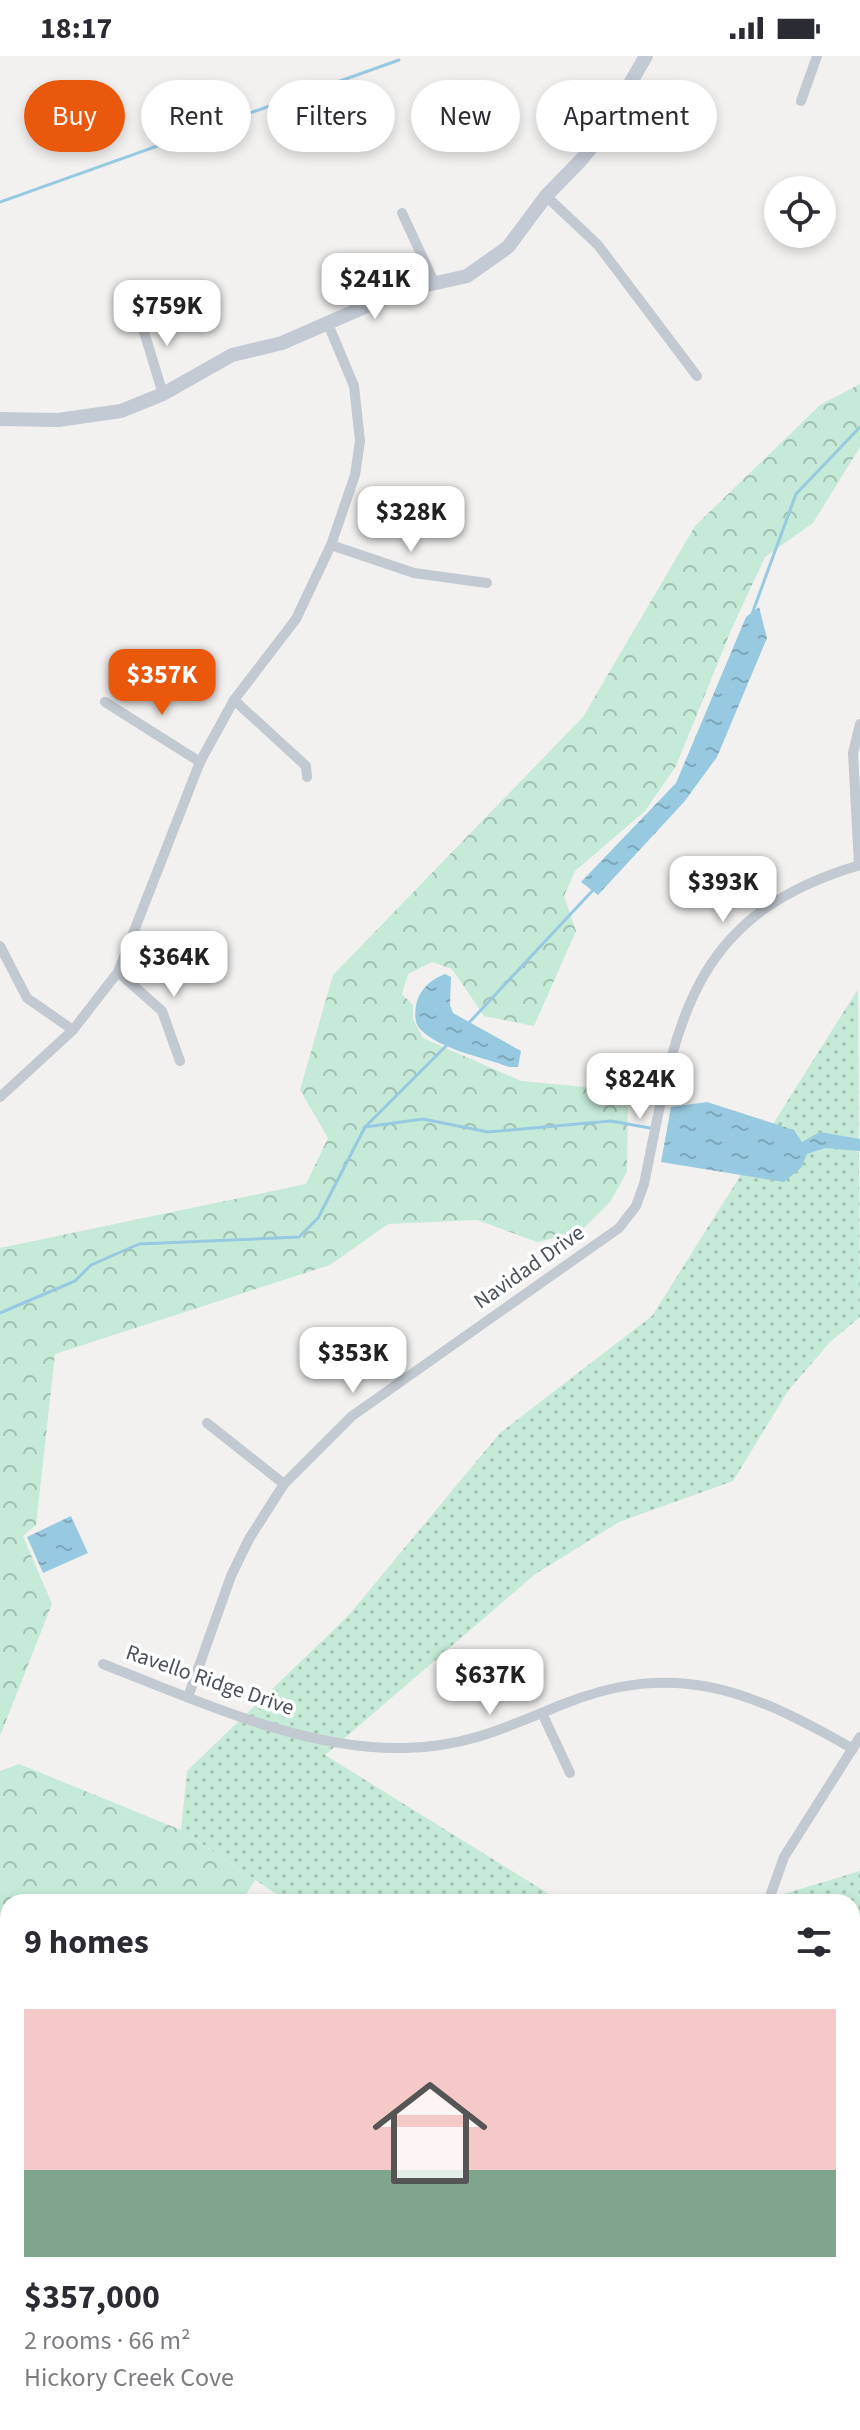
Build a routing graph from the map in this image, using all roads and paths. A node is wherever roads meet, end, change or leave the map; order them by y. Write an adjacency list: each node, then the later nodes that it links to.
1 (646, 56): 4 (street)
2 (817, 56): 3 (street)
3 (801, 101)
4 (546, 196): 6 (street); 9 (street)
5 (402, 213): 6 (street)
6 (435, 284): 8 (street)
7 (138, 312): 10 (street)
8 (328, 324): 10 (street); 12 (street)
9 (697, 376)
10 (163, 394): 11 (street)
11 (0, 419)
12 (331, 545): 13 (street); 14 (street)
13 (487, 583)
14 (234, 700): 17 (street); 18 (street)
15 (105, 702): 17 (street)
16 (860, 724): 19 (street)
17 (200, 762): 21 (street)
18 (307, 777)
19 (859, 865): 26 (street, Navidad Drive)
20 (0, 946): 22 (street)
21 (118, 972): 22 (street); 23 (street)
22 (73, 1030): 24 (street)
23 (180, 1061)
24 (0, 1097)
25 (207, 1423): 26 (street)
26 (284, 1484): 28 (street, Navidad Drive)
27 (103, 1664): 28 (street, Ravello Ridge Drive)
28 (188, 1697): 29 (street, Ravello Ridge Drive)
29 (542, 1713): 31 (street, Ravello Ridge Drive); 32 (street)
30 (860, 1737): 31 (street)
31 (853, 1749): 33 (street)
32 (570, 1773)
33 (771, 1894)

